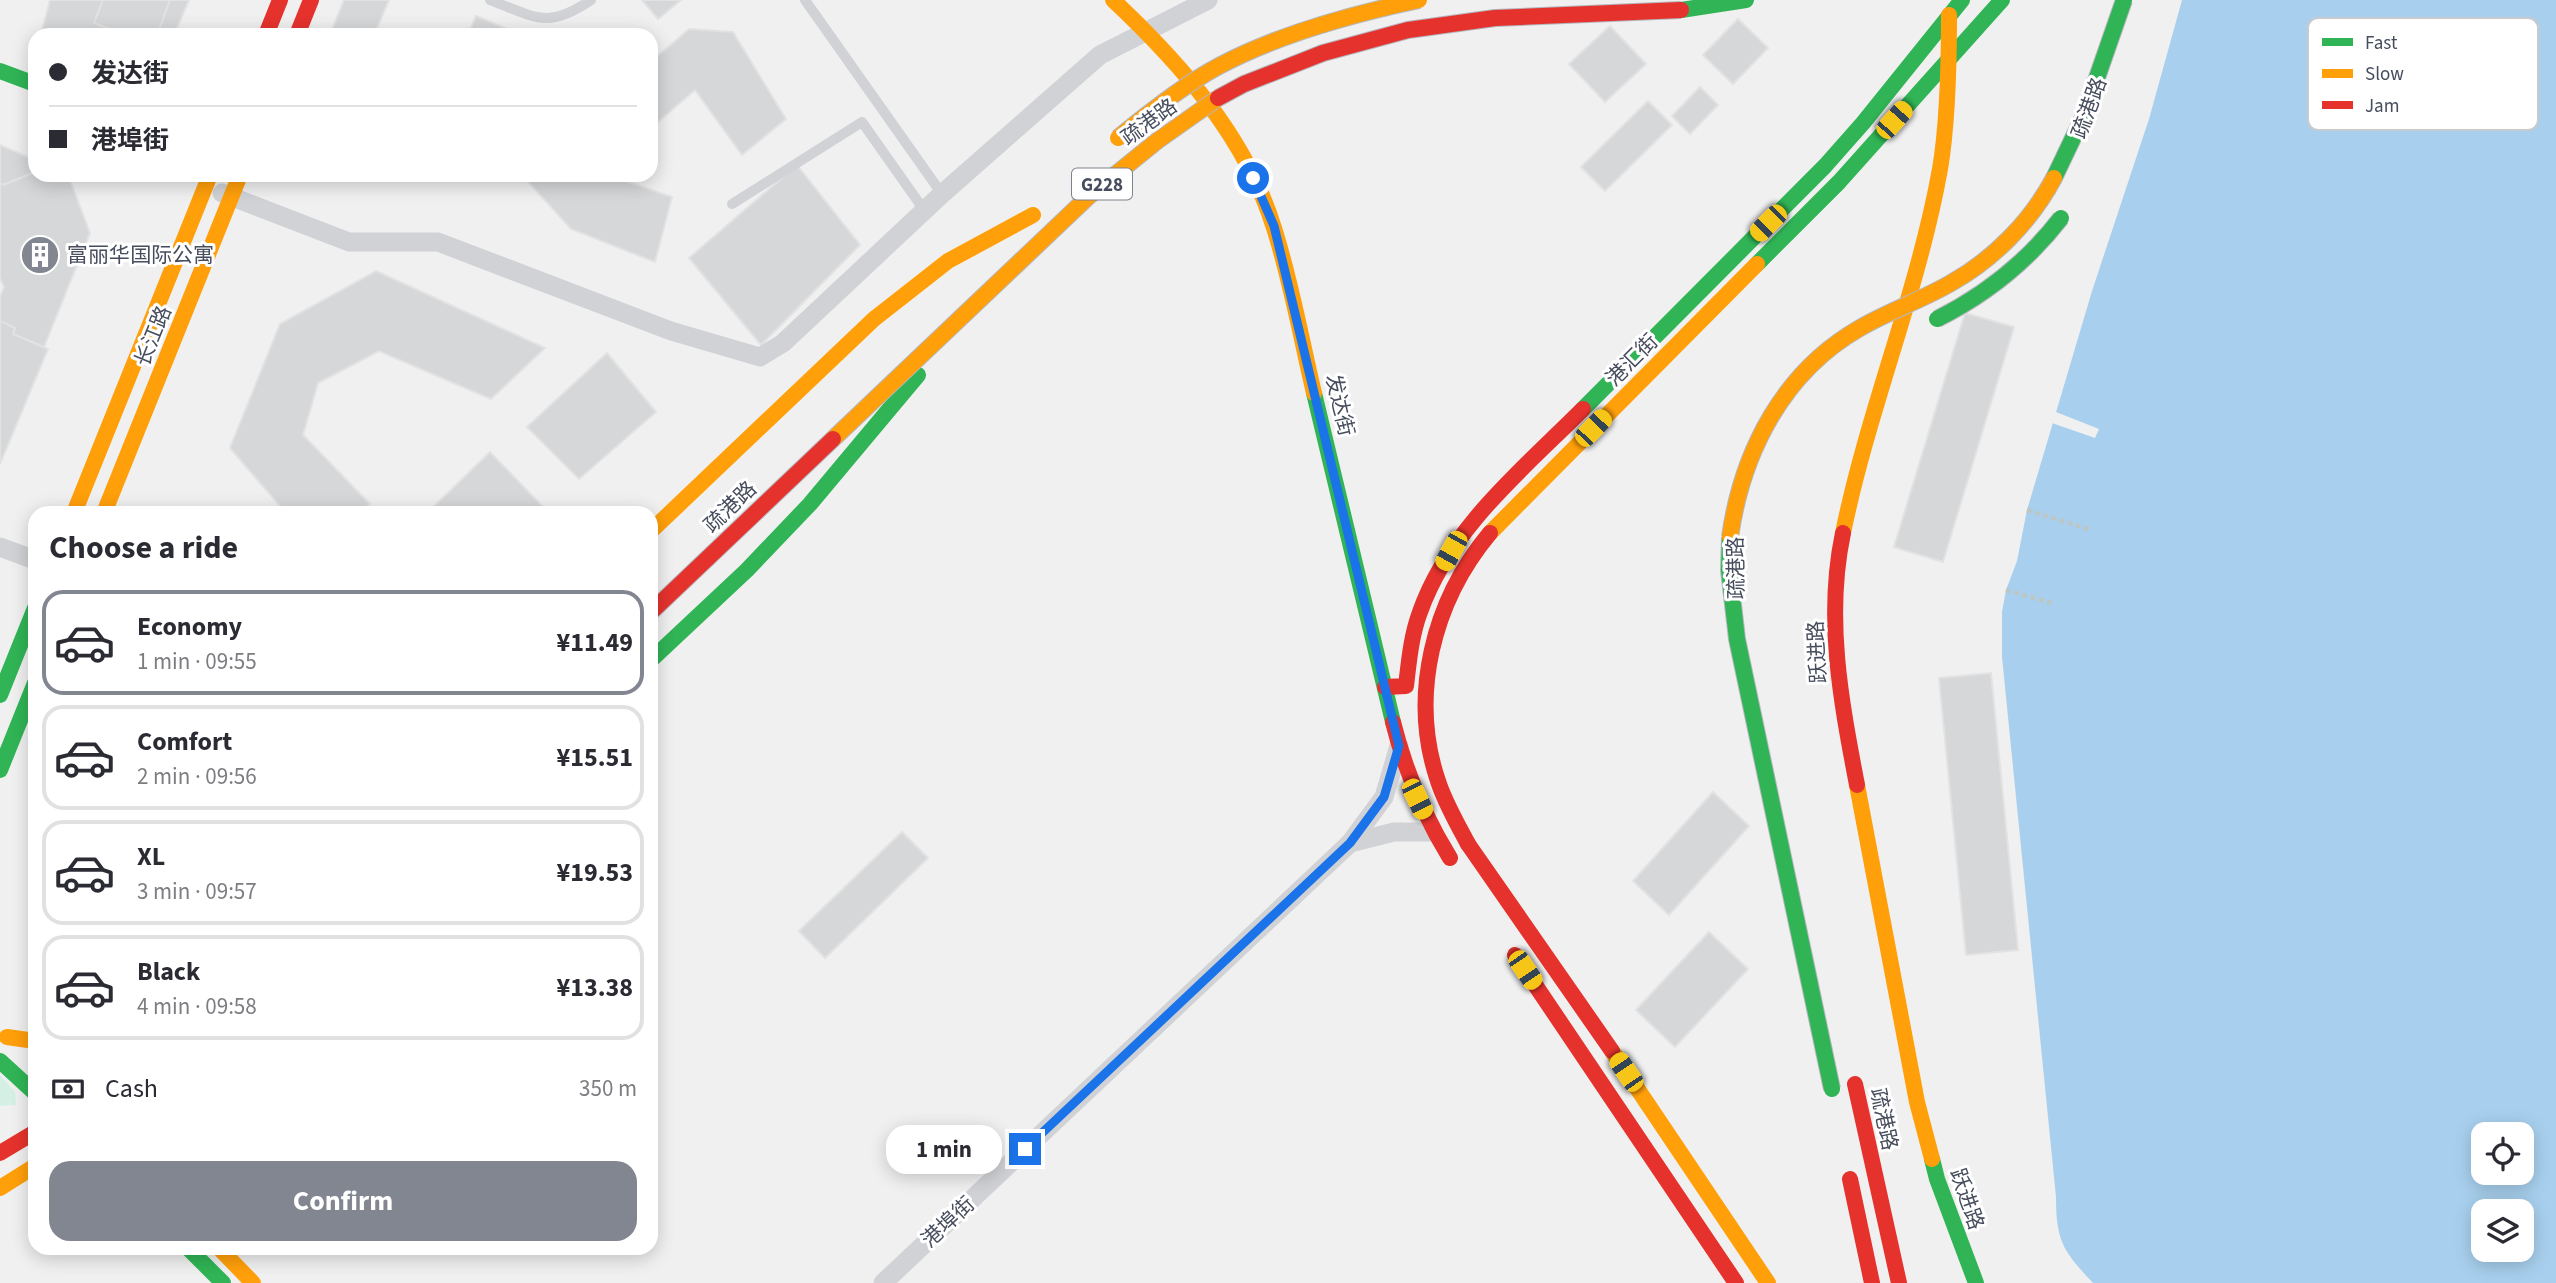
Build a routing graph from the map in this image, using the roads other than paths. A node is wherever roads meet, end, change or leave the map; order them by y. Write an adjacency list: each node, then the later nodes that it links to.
1 (281, 0): 13 (main road)
2 (311, 0): 14 (main road)
3 (490, 0): 4 (lane)
4 (591, 0)
5 (805, 0): 23 (lane)
6 (1113, 0): 15 (main road, 发达街)
7 (1208, 0): 15 (street)
8 (1419, 0): 19 (main road, 疏港路 / G228, bridge)
9 (1746, 0): 29 (main road, 疏港路 / G228, bridge)
10 (2002, 0): 16 (main road, 港汇街)
11 (2124, 0): 55 (main road, bridge)
12 (1953, 5): 16 (main road, 跃进路); 40 (main road, 港汇街)
13 (269, 28)
14 (300, 28)
15 (1147, 32): 23 (street); 41 (main road, 发达街)
16 (1949, 58): 39 (main road, 港汇街); 72 (main road, 跃进路)
17 (0, 71): 18 (main road)
18 (28, 81)
19 (1110, 145)
20 (207, 182): 31 (main road, 长江路)
21 (209, 182): 24 (street)
22 (237, 182): 24 (main road, 长江路)
23 (942, 194): 27 (street)
24 (232, 197): 27 (street); 32 (main road, 长江路)
25 (2073, 200): 30 (main road, bridge)
26 (732, 204): 27 (lane)
27 (924, 210)
28 (982, 262): 33 (main road)
29 (976, 302): 36 (main road, 疏港路 / G228, bridge); 38 (main road, bridge)
30 (1878, 346)
31 (77, 506)
32 (107, 506)
33 (658, 524)
34 (0, 547): 35 (street)
35 (28, 557)
36 (658, 604)
37 (28, 625): 42 (main road)
38 (658, 653)
39 (1426, 685): 40 (main road); 69 (main road, 港汇街)
40 (1406, 686): 41 (main road)
41 (1385, 687): 44 (main road, 发达街)
42 (0, 695)
43 (28, 700): 45 (main road)
44 (1399, 746): 46 (main road, 发达街); 47 (street, 港埠街)
45 (0, 770)
46 (1433, 832): 47 (street); 48 (main road, 发达街)
47 (1350, 843): 67 (street, 港埠街)
48 (1454, 864)
49 (1504, 938): 68 (main road)
50 (3, 1034): 51 (main road)
51 (28, 1047)
52 (0, 1061): 54 (main road)
53 (1854, 1077): 71 (main road, 疏港路)
54 (28, 1087)
55 (1833, 1095)
56 (10, 1130): 57 (main road)
57 (28, 1131)
58 (28, 1136): 59 (main road)
59 (0, 1153)
60 (1848, 1166): 70 (main road)
61 (28, 1170): 62 (main road)
62 (0, 1188)
63 (195, 1255): 65 (main road)
64 (226, 1255): 66 (main road)
65 (223, 1283)
66 (253, 1283)
67 (883, 1283)
68 (1736, 1283)
69 (1768, 1283)
70 (1872, 1283)
71 (1899, 1283)
72 (1976, 1283)

